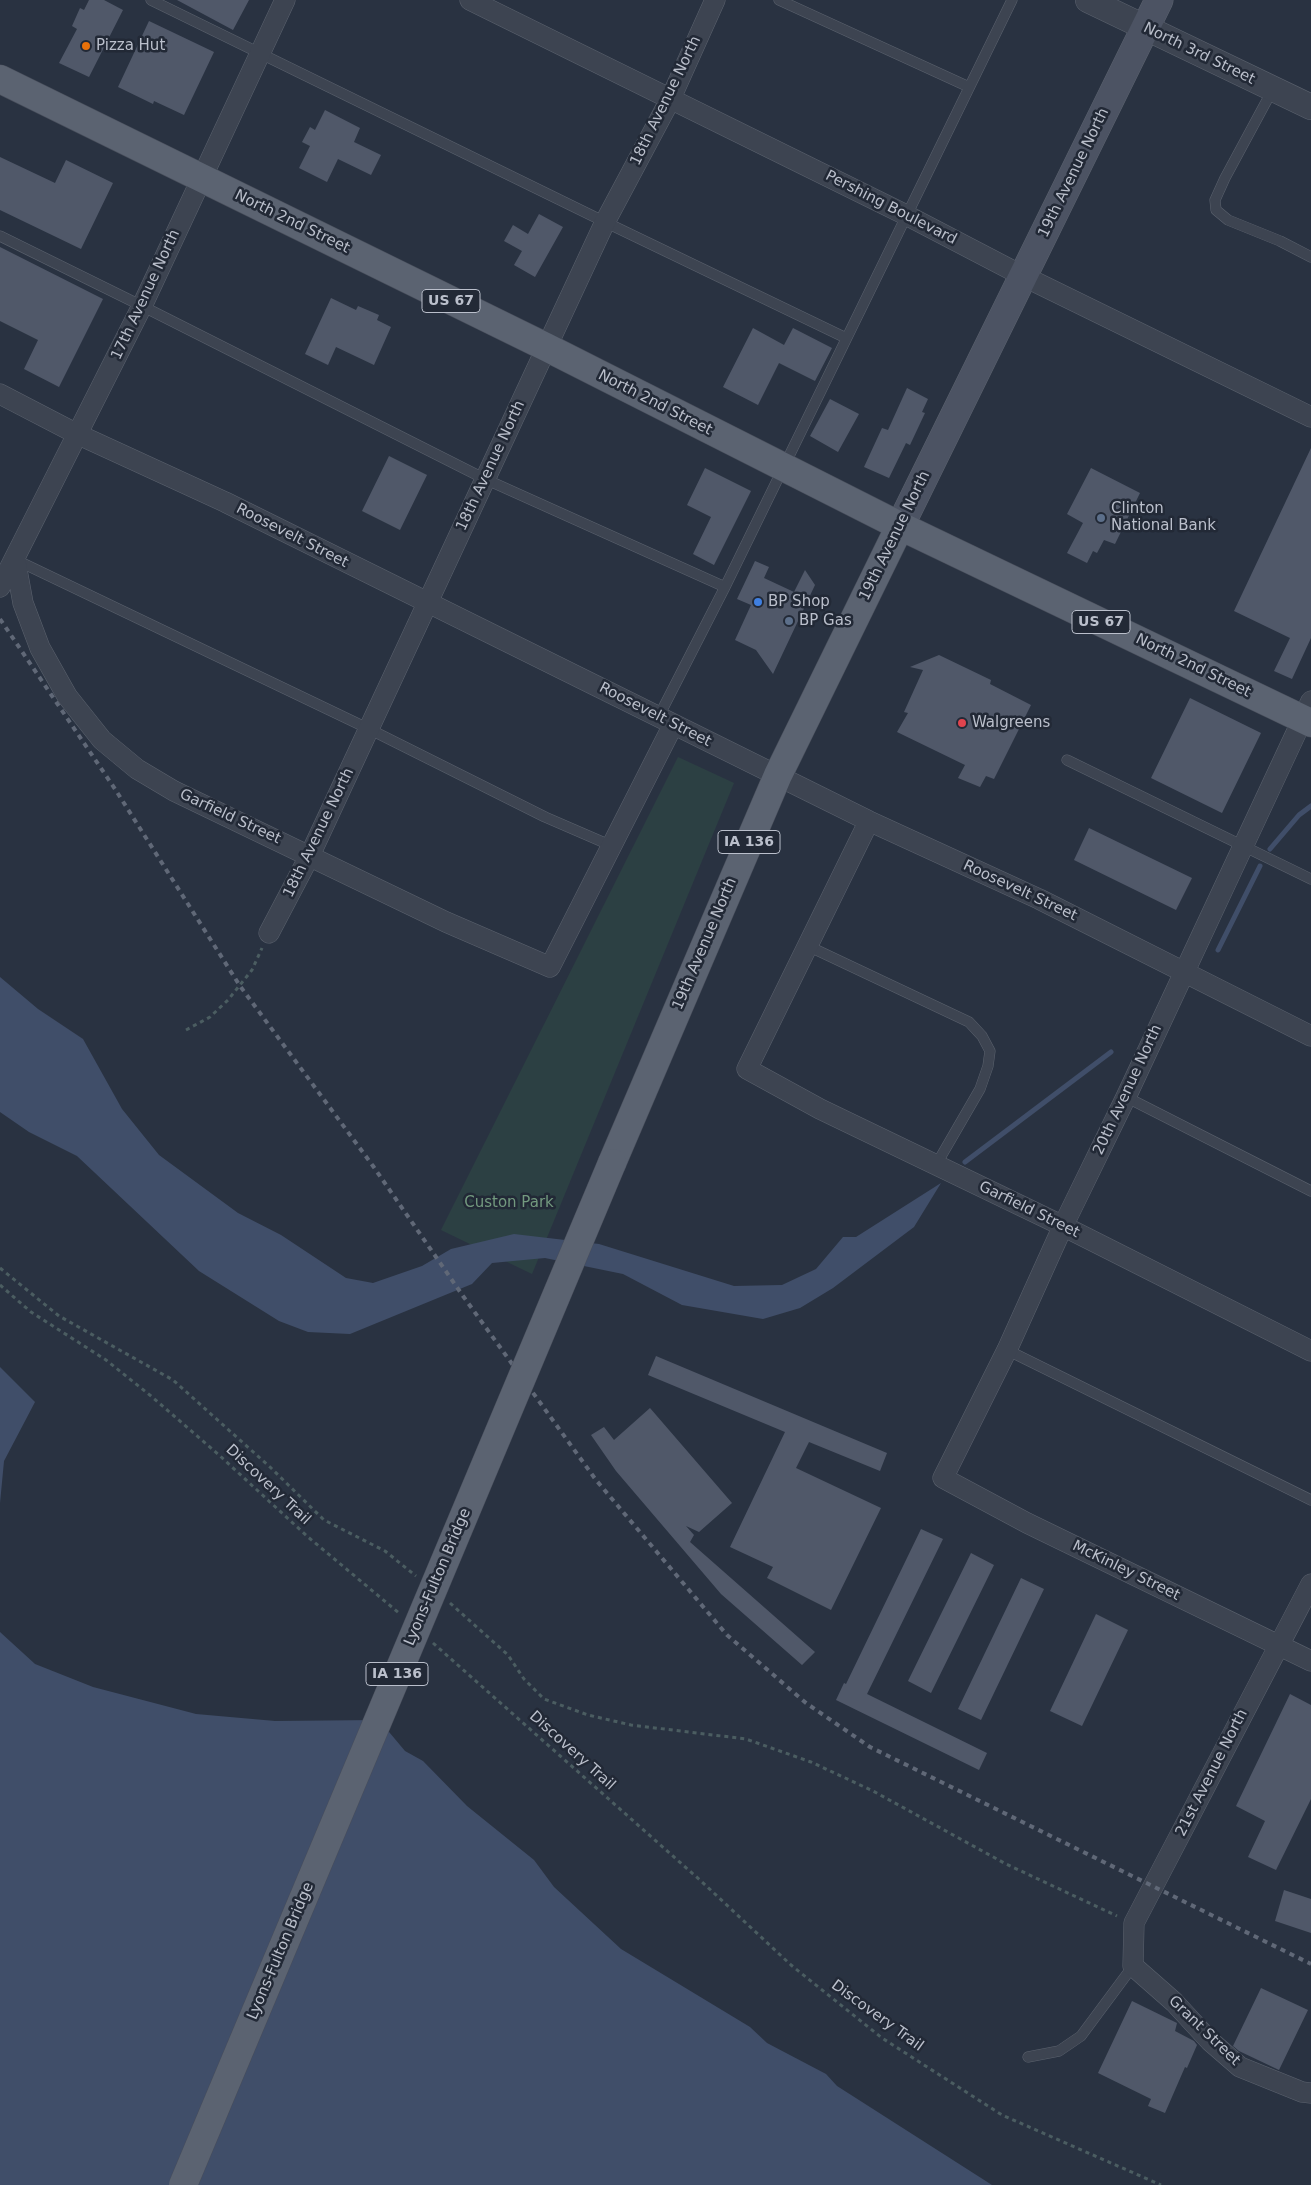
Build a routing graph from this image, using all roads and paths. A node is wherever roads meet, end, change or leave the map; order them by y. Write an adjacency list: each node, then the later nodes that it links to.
1 (151, 0): 10 (lane)
2 (285, 0): 10 (street, 17th Avenue North)
3 (470, 0): 14 (street, Pershing Boulevard)
4 (715, 0): 14 (street, 18th Avenue North)
5 (779, 0): 12 (lane)
6 (1012, 0): 12 (lane)
7 (1088, 0): 9 (street, North 3rd Street)
8 (1160, 0): 9 (main road, 19th Avenue North)
9 (1145, 28): 13 (street, North 3rd Street); 21 (main road, 19th Avenue North)
10 (261, 54): 16 (street, 17th Avenue North); 18 (lane)
11 (0, 79): 16 (main road, North 2nd Street / US 67)
12 (969, 87): 17 (lane)
13 (1273, 89): 15 (street, North 3rd Street); 20 (lane)
14 (670, 100): 17 (street, Pershing Boulevard); 18 (street, 18th Avenue North)
15 (1311, 107)
16 (201, 177): 22 (street, 17th Avenue North); 24 (main road, North 2nd Street / US 67)
17 (906, 215): 21 (street, Pershing Boulevard); 23 (lane)
18 (604, 222): 23 (lane); 24 (street, 18th Avenue North)
19 (0, 236): 22 (lane)
20 (1311, 257)
21 (1023, 276): 26 (street, Pershing Boulevard); 30 (main road, 19th Avenue North)
22 (142, 306): 27 (street, 17th Avenue North); 29 (lane)
23 (846, 338): 28 (lane)
24 (546, 348): 28 (main road, North 2nd Street / US 67); 29 (street, 18th Avenue North)
25 (0, 394): 27 (street, Roosevelt Street)
26 (1311, 416)
27 (77, 434): 31 (street, 17th Avenue North); 34 (street, Roosevelt Street)
28 (782, 468): 30 (main road, North 2nd Street / US 67); 33 (lane)
29 (485, 479): 33 (lane); 34 (street, 18th Avenue North)
30 (900, 526): 35 (main road, North 2nd Street / US 67); 39 (main road, 19th Avenue North / IA 136)
31 (15, 559): 32 (street, 17th Avenue North); 37 (lane); 43 (street, Garfield Street)
32 (0, 587)
33 (725, 587): 36 (lane)
34 (427, 603): 36 (street, Roosevelt Street); 37 (street, 18th Avenue North)
35 (1308, 714): 42 (street, 20th Avenue North)
36 (666, 720): 39 (street, Roosevelt Street); 41 (street)
37 (369, 729): 41 (lane); 43 (street, 18th Avenue North)
38 (1067, 760): 42 (lane)
39 (778, 775): 40 (street, Roosevelt Street); 51 (main road, 19th Avenue North / IA 136)
40 (869, 820): 46 (street); 47 (street, Roosevelt Street)
41 (612, 846): 43 (street, Garfield Street)
42 (1242, 846): 44 (lane); 47 (street, 20th Avenue North)
43 (310, 855): 45 (street, 18th Avenue North)
44 (1311, 879)
45 (269, 933): 48 (path)
46 (808, 946): 52 (lane); 52 (street, Garfield Street)
47 (1184, 972): 49 (street, Roosevelt Street); 50 (street, 20th Avenue North)
48 (186, 1030)
49 (1311, 1036)
50 (1126, 1097): 53 (lane); 54 (street, 20th Avenue North)
51 (612, 1164): 72 (main road, Lyons-Fulton Bridge / IA 136, bridge)
52 (936, 1165): 54 (street, Garfield Street)
53 (1311, 1192)
54 (1063, 1226): 57 (street, 20th Avenue North); 58 (street, Garfield Street)
55 (0, 1268): 61 (path)
56 (0, 1285): 64 (path, Discovery Trail)
57 (1007, 1350): 59 (street, 20th Avenue North); 60 (lane)
58 (1311, 1351)
59 (943, 1478): 66 (street, McKinley Street)
60 (1311, 1500)
61 (420, 1580)
62 (1311, 1584): 66 (street, 21st Avenue North)
63 (449, 1602): 68 (path)
64 (400, 1614)
65 (430, 1640): 73 (path, Discovery Trail)
66 (1278, 1645): 67 (street, McKinley Street); 68 (street, 21st Avenue North)
67 (1311, 1661)
68 (1134, 1924): 69 (street, 21st Avenue North)
69 (1132, 1966): 70 (lane); 71 (street, Grant Street)
70 (1028, 2057)
71 (1311, 2093)
72 (182, 2185)
73 (1161, 2185)

